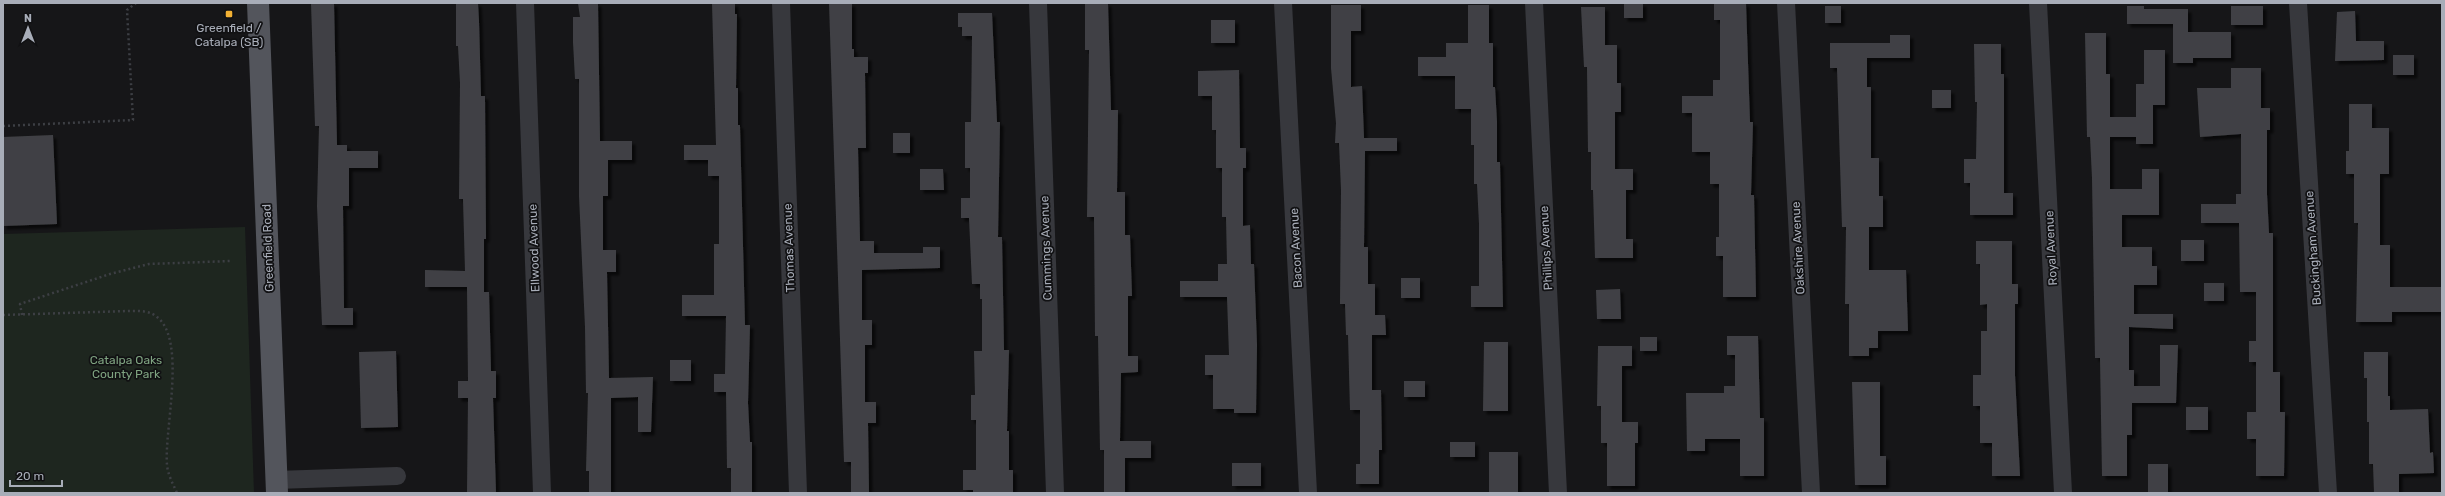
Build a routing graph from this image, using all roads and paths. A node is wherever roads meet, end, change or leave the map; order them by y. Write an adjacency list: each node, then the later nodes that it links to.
1 (136, 3): 11 (path)
2 (258, 3): 16 (main road, Greenfield Road)
3 (524, 3): 18 (street, Ellwood Avenue)
4 (781, 3): 19 (street, Thomas Avenue)
5 (1038, 3): 20 (street, Cummings Avenue)
6 (1283, 3): 21 (street, Bacon Avenue)
7 (1534, 3): 22 (street, Phillips Avenue)
8 (1786, 3): 23 (street, Oakshire Avenue)
9 (2038, 3): 24 (street, Royal Avenue)
10 (2298, 3): 25 (street, Buckingham Avenue)
11 (3, 126)
12 (231, 261): 13 (path)
13 (22, 314): 14 (path); 17 (path)
14 (3, 315)
15 (397, 476): 16 (street)
16 (277, 487)
17 (177, 493)
18 (542, 493)
19 (798, 493)
20 (1055, 493)
21 (1308, 493)
22 (1558, 493)
23 (1811, 493)
24 (2063, 493)
25 (2328, 493)

